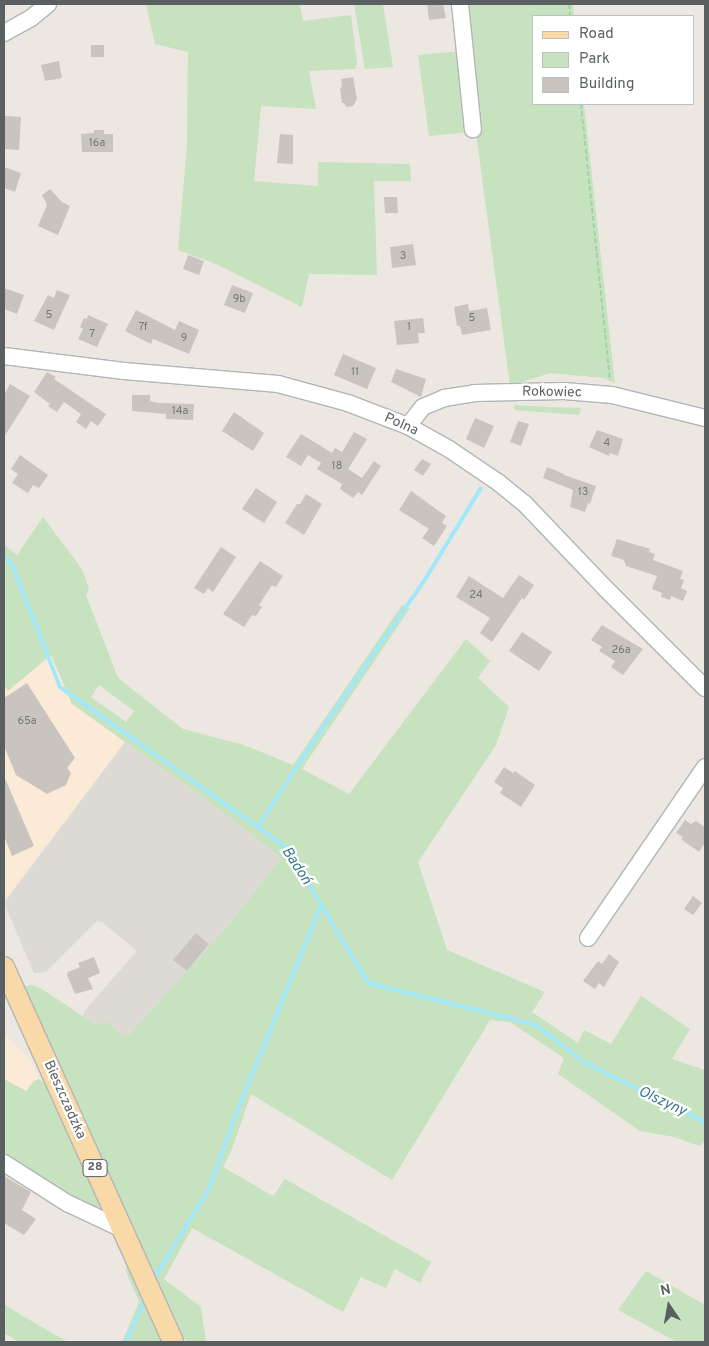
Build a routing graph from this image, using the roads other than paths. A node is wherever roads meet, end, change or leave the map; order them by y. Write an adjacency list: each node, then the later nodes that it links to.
1 (48, 4): 3 (street)
2 (460, 4): 4 (street)
3 (4, 33)
4 (473, 129)
5 (4, 356): 7 (street, Polna)
6 (705, 418): 7 (street, Rokowiec)
7 (408, 426): 8 (street, Polna)
8 (705, 688)
9 (705, 768): 10 (street)
10 (588, 938)
11 (4, 967): 13 (main road, Bieszczadzka / 28)
12 (4, 1163): 13 (street)
13 (122, 1230): 14 (main road, Bieszczadzka / 28)
14 (173, 1342)

